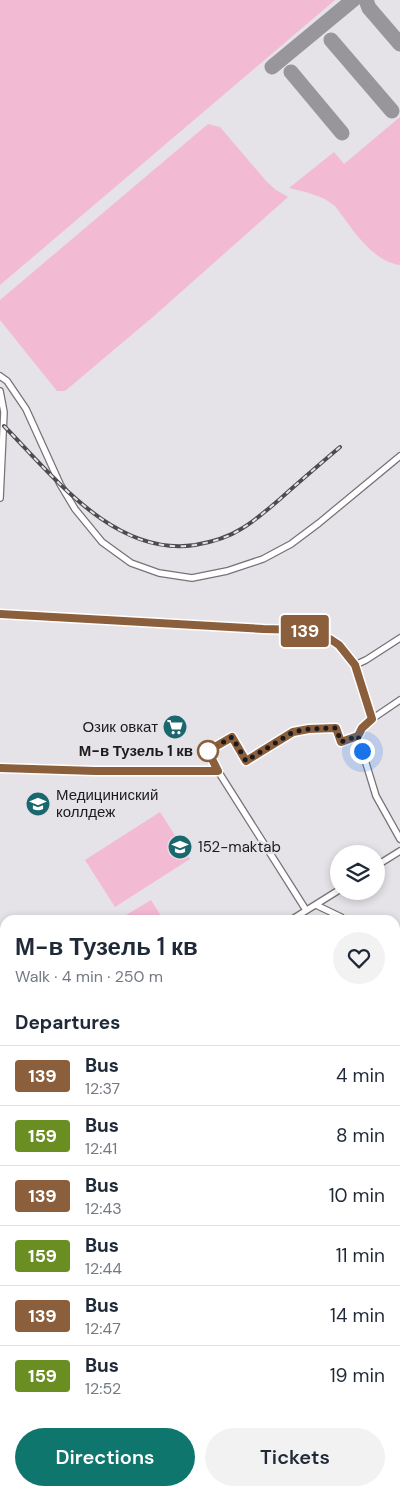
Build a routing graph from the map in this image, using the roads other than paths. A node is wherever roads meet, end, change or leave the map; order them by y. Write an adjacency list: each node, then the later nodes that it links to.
1 (0, 376): 3 (street)
2 (0, 391): 4 (street)
3 (400, 456)
4 (0, 498)
5 (0, 614): 7 (street)
6 (400, 638): 7 (street)
7 (355, 665): 9 (street)
8 (400, 700): 9 (street)
9 (372, 719): 10 (street)
10 (358, 736): 12 (street); 13 (street)
11 (0, 768): 12 (street)
12 (218, 771): 18 (street)
13 (400, 839)
14 (400, 851): 15 (street)
15 (385, 860)
16 (330, 895): 17 (street)
17 (316, 904): 18 (street); 20 (street)
18 (306, 910): 19 (street)
19 (298, 915)
20 (337, 915)

